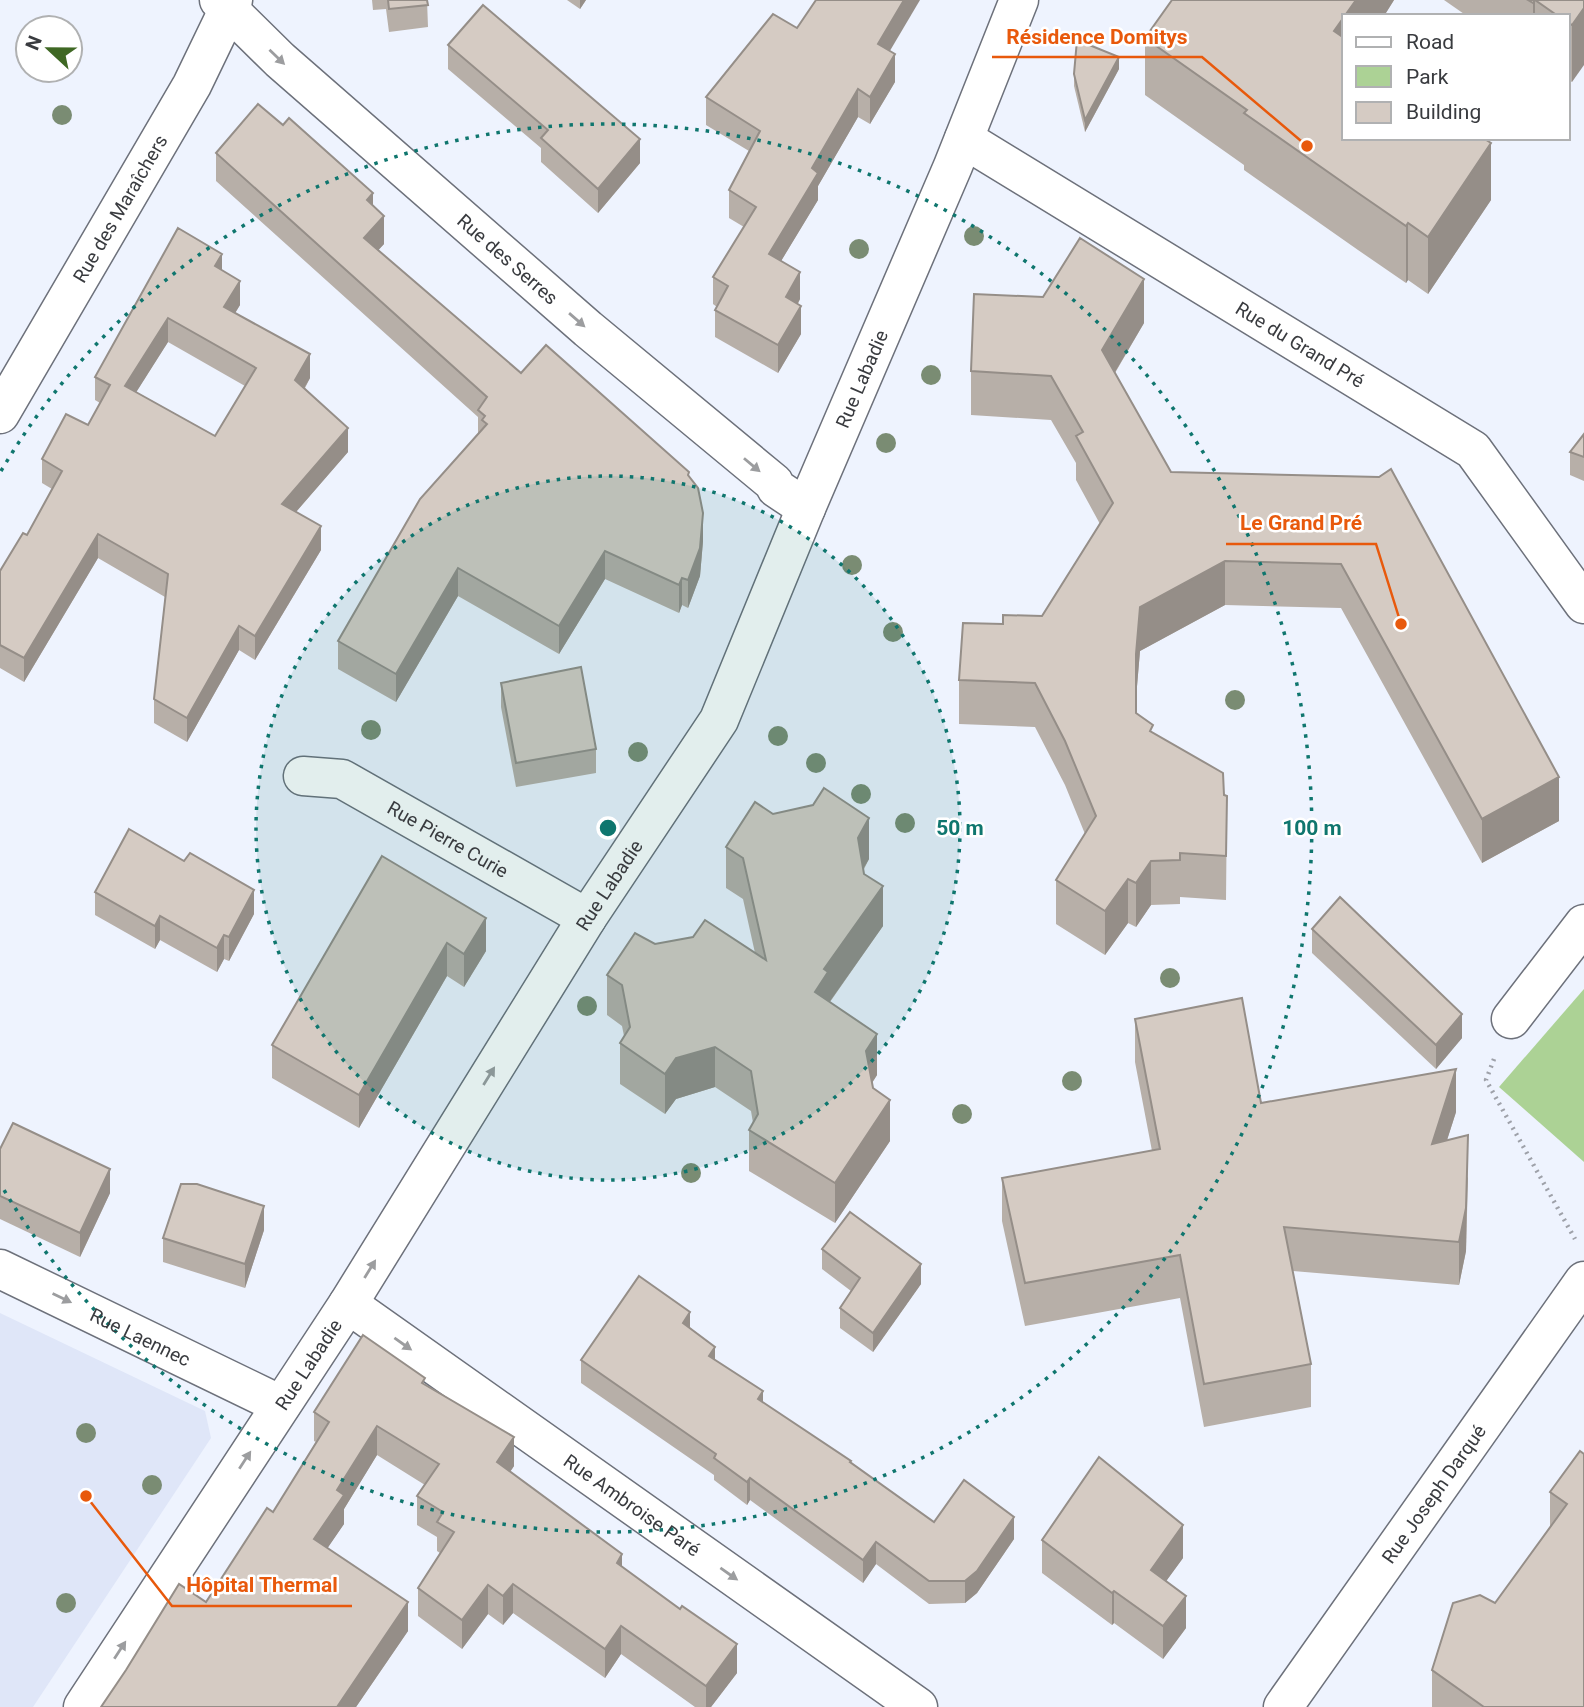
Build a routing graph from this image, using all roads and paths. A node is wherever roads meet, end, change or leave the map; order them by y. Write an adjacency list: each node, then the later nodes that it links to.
1 (1019, 0): 3 (street, Rue Labadie)
2 (227, 3): 4 (street, Rue des Maraîchers); 5 (street, Rue des Serres, one-way to 5)
3 (964, 139): 5 (street, Rue Labadie); 6 (street, Rue du Grand Pré)
4 (0, 414)
5 (806, 508): 8 (street, Rue Labadie)
6 (1584, 604)
7 (303, 776): 8 (street, Rue Pierre Curie)
8 (587, 918): 14 (street, Rue Labadie, one-way to 8)
9 (1584, 925): 10 (street)
10 (1511, 1019): 11 (path)
11 (1577, 1243)
12 (0, 1269): 15 (street, Rue Laennec, one-way to 15)
13 (1584, 1281): 18 (street, Rue Joseph Darqué)
14 (348, 1304): 15 (street, Rue Labadie); 17 (street, Rue Ambroise Paré, one-way to 17)
15 (281, 1405): 16 (street, Rue Labadie, one-way to 15)
16 (83, 1707)
17 (918, 1707)
18 (1283, 1707)

